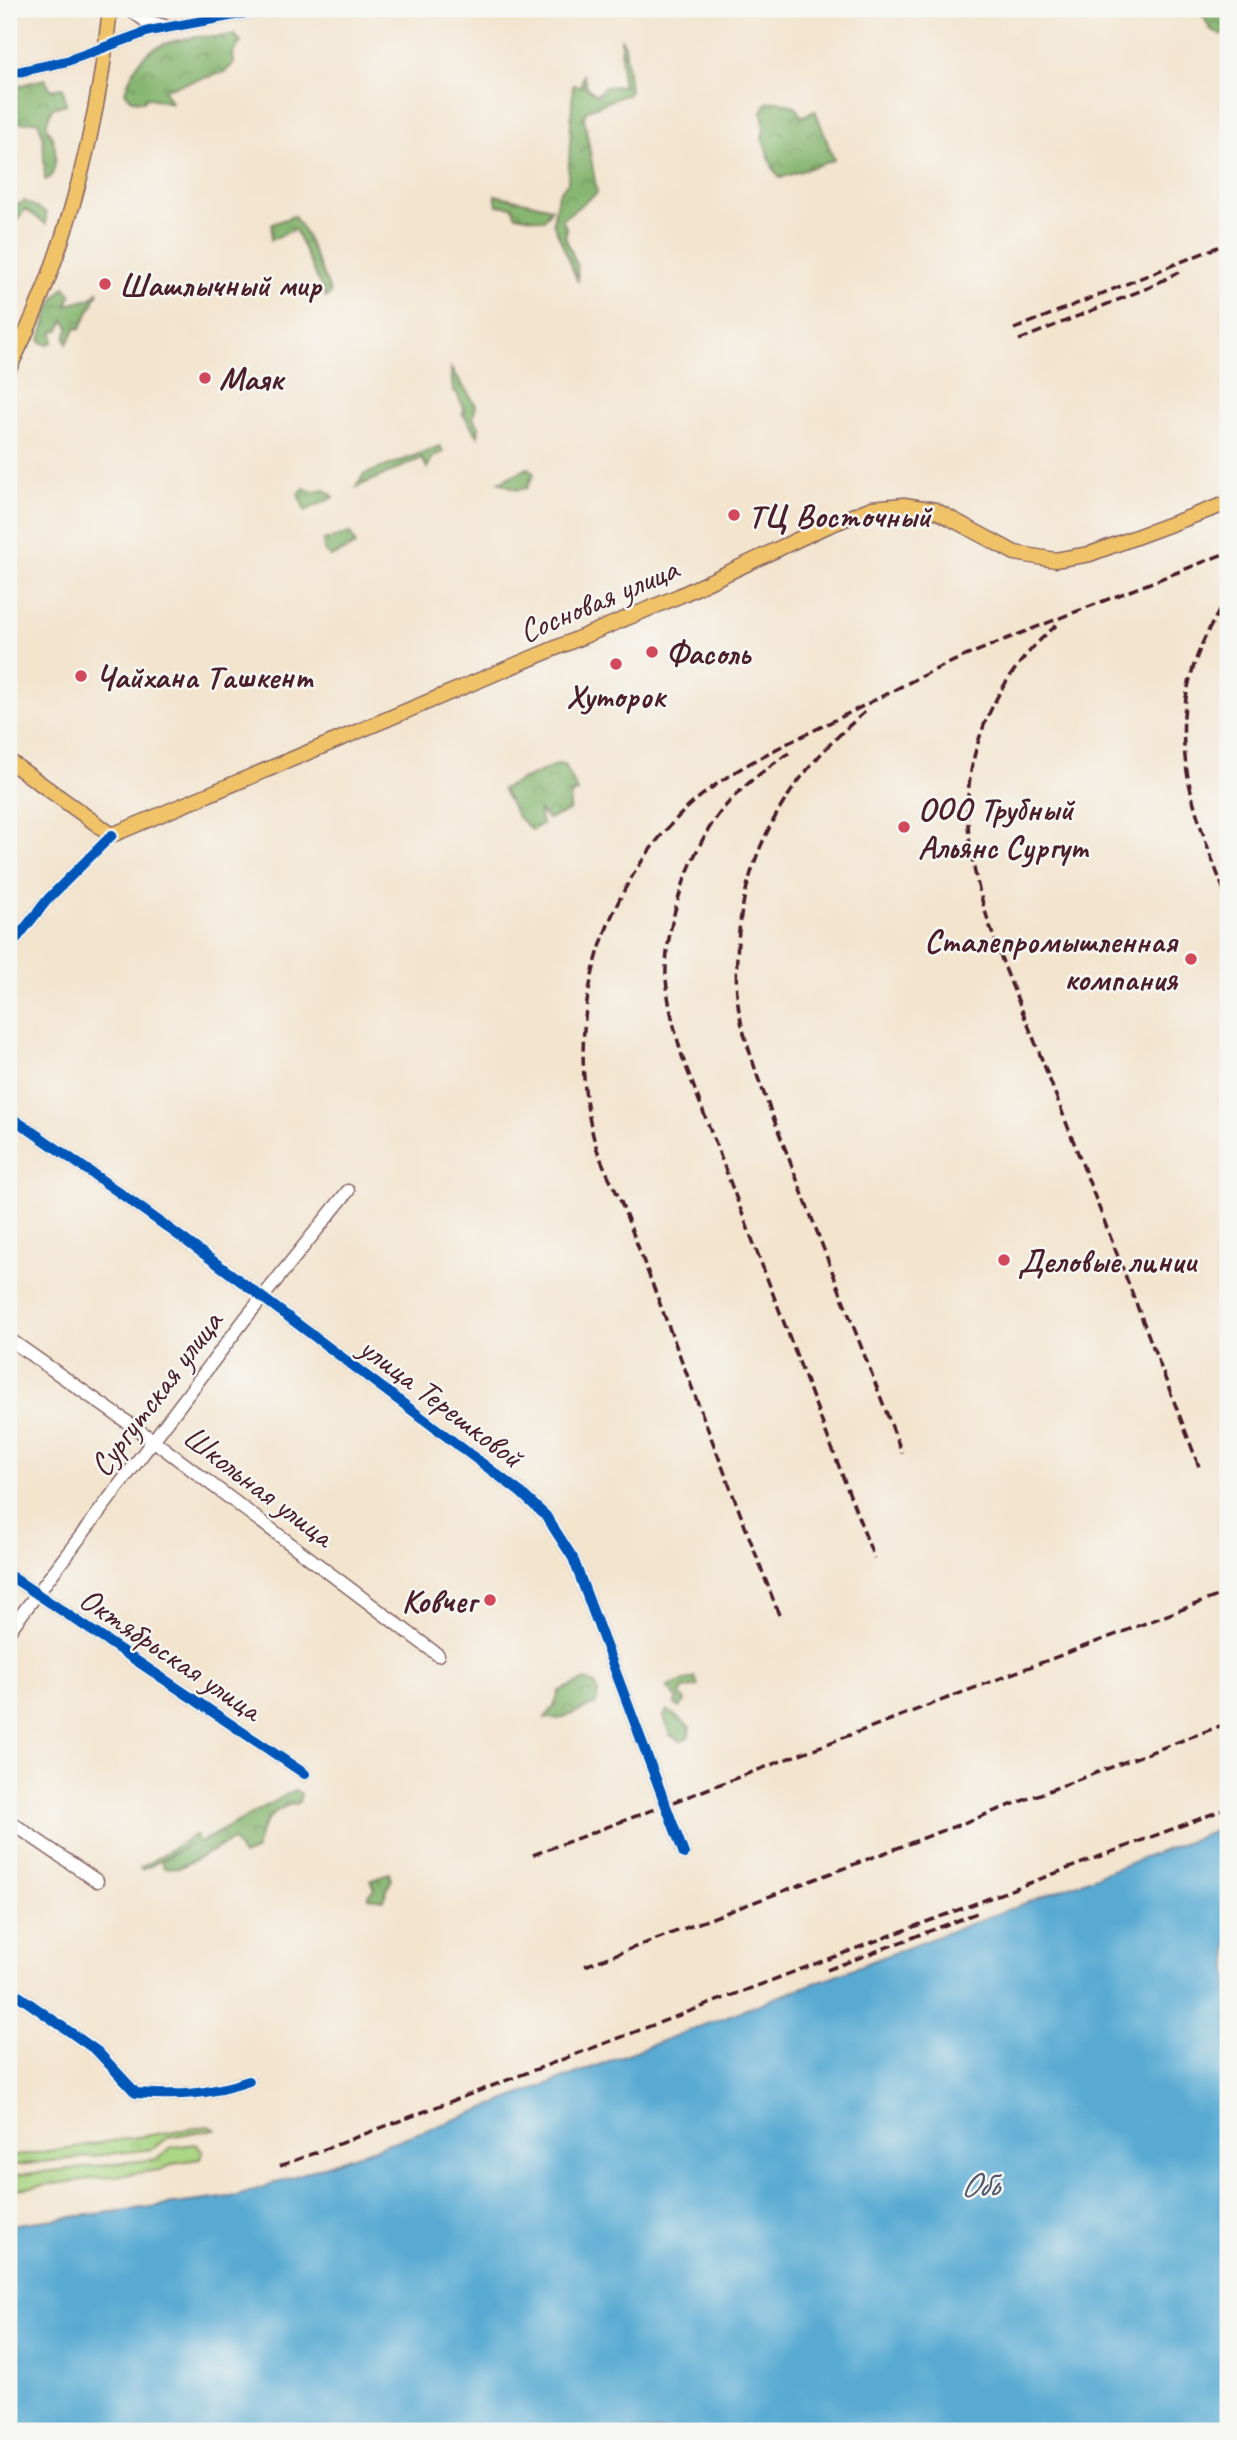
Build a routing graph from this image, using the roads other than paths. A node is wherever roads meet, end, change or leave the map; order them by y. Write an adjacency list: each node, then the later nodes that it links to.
1 (110, 9): 5 (main road)
2 (129, 9): 4 (street)
3 (267, 9): 4 (street)
4 (169, 27): 5 (street)
5 (107, 46): 6 (street); 7 (main road)
6 (9, 74)
7 (9, 369)
8 (1228, 503): 10 (main road, Сосновая улица)
9 (9, 761): 10 (main road)
10 (112, 835): 11 (street)
11 (9, 948)
12 (9, 1116): 14 (street, улица Терешковой)
13 (348, 1191): 14 (street, Сургутская улица)
14 (262, 1299): 16 (street, Сургутская улица); 23 (street, улица Терешковой)
15 (9, 1339): 16 (street, Школьная улица)
16 (154, 1441): 18 (street, Сургутская улица); 20 (street, Школьная улица)
17 (9, 1575): 18 (street, Октябрьская улица)
18 (36, 1594): 19 (street, Сургутская улица); 21 (street, Октябрьская улица)
19 (9, 1631)
20 (438, 1656)
21 (305, 1774)
22 (9, 1821): 24 (street)
23 (684, 1854)
24 (97, 1881)
25 (9, 1989): 26 (street)
26 (250, 2081)

